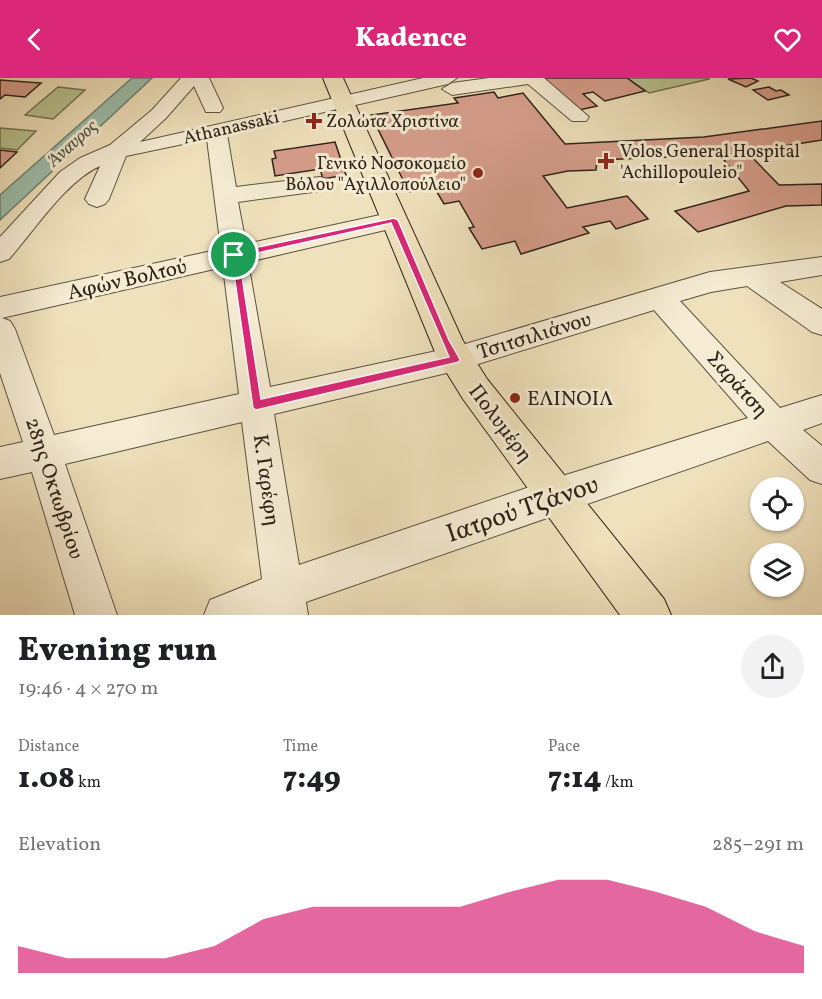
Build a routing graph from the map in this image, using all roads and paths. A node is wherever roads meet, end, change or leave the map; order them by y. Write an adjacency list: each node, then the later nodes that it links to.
1 (531, 78): 3 (street); 5 (street)
2 (196, 79): 6 (street, Κ. Γαρέφη); 7 (street)
3 (453, 82): 4 (street, Athanassaki)
4 (338, 90): 6 (street, Athanassaki); 11 (main road, Πολυμέρη)
5 (579, 117)
6 (215, 119): 7 (street, Athanassaki); 9 (street, Κ. Γαρέφη)
7 (118, 150): 10 (street); 13 (street)
8 (320, 184): 9 (street)
9 (225, 196): 14 (street, Κ. Γαρέφη)
10 (97, 199)
11 (394, 220): 14 (street, Αφών Βολτού); 22 (main road, Πολυμέρη)
12 (42, 237): 17 (street)
13 (0, 254)
14 (234, 255): 19 (street, Αφών Βολτού); 23 (street, Κ. Γαρέφη)
15 (822, 266): 16 (street, Τσιτσιλιάνου)
16 (752, 276): 18 (street, Τσιτσιλιάνου); 20 (street)
17 (0, 278)
18 (658, 296): 22 (street, Τσιτσιλιάνου); 25 (street, Σαράτση)
19 (0, 308)
20 (822, 324)
21 (0, 328): 26 (street, 28ης Οκτωβρίου)
22 (455, 359): 23 (street, Τσιτσιλιάνου); 29 (main road, Πολυμέρη)
23 (256, 405): 26 (street, Τσιτσιλιάνου); 30 (street, Κ. Γαρέφη)
24 (822, 409): 25 (street, Ιατρού Τζάνου)
25 (774, 425): 28 (street, Σαράτση); 29 (street, Ιατρού Τζάνου)
26 (44, 453): 27 (street, Τσιτσιλιάνου); 31 (street, 28ης Οκτωβρίου)
27 (0, 463)
28 (822, 468)
29 (556, 496): 30 (street, Ιατρού Τζάνου); 33 (main road, Πολυμέρη)
30 (286, 603): 32 (street, Ιατρού Τζάνου)
31 (96, 615)
32 (225, 615)
33 (648, 615)

